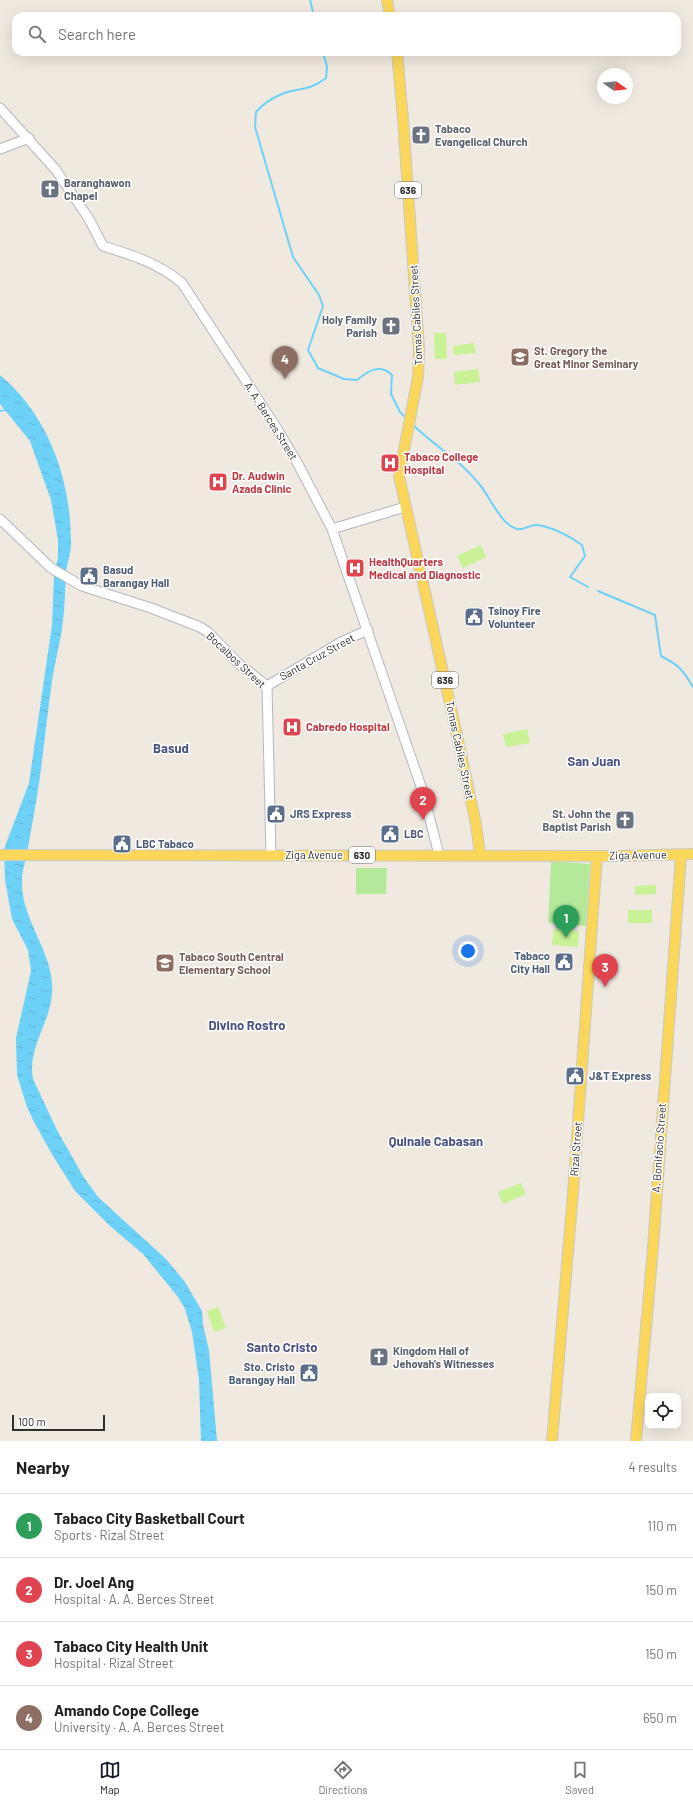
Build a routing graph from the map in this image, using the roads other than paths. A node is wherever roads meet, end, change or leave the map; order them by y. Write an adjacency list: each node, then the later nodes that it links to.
1 (387, 0): 2 (main road)
2 (389, 12)
3 (397, 56): 7 (main road, Tomas Cabiles Street / 636)
4 (0, 108): 5 (street)
5 (29, 138): 6 (street); 9 (street, A. A. Berces Street)
6 (0, 149)
7 (405, 507): 9 (street); 16 (main road, Tomas Cabiles Street / 636)
8 (0, 519): 11 (street, Bocalbos Street)
9 (332, 529): 10 (street, A. A. Berces Street)
10 (368, 630): 11 (street, Santa Cruz Street); 15 (street, A. A. Berces Street)
11 (267, 686): 14 (street, Bocalbos Street)
12 (693, 854): 17 (main road, Ziga Avenue / 630)
13 (0, 855): 14 (main road, Ziga Avenue / 630)
14 (271, 855): 15 (main road, Ziga Avenue / 630)
15 (439, 855): 16 (main road, Ziga Avenue / 630)
16 (480, 855): 18 (main road, Ziga Avenue / 630)
17 (681, 855): 18 (main road, Ziga Avenue / 630); 20 (main road, A. Bonifacio Street)
18 (597, 856): 19 (main road, Rizal Street)
19 (552, 1441)
20 (636, 1441)

